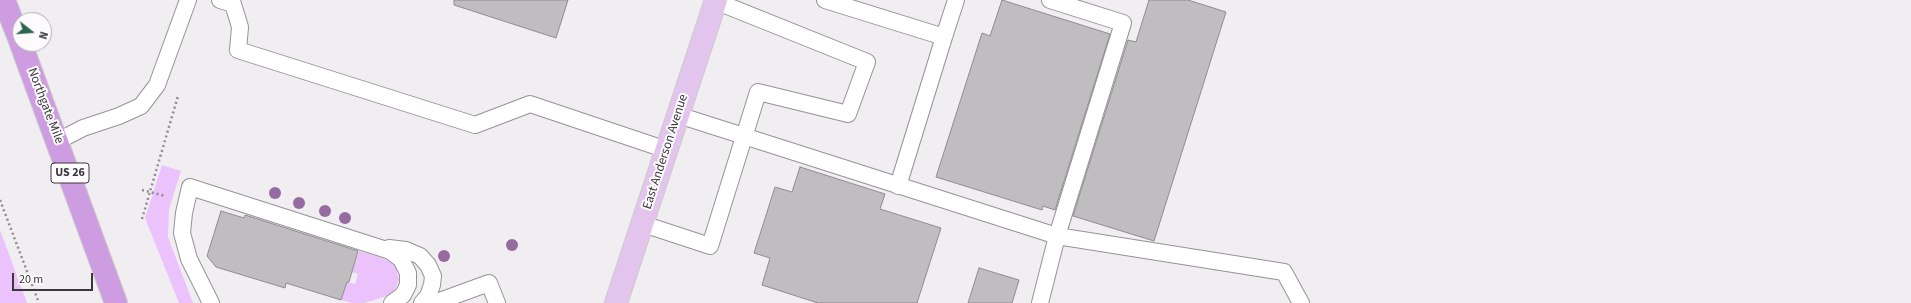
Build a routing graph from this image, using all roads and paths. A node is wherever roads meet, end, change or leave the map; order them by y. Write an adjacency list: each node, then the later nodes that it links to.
1 (4, 0): 8 (highway)
2 (188, 0): 14 (lane)
3 (220, 0): 15 (lane)
4 (715, 0): 12 (main road, East Anderson Avenue); 13 (lane)
5 (825, 0): 9 (lane)
6 (956, 0): 9 (lane)
7 (1050, 0): 23 (lane)
8 (12, 20)
9 (944, 37): 16 (lane)
10 (24, 52): 14 (highway, Northgate Mile / US 26)
11 (178, 94): 18 (path)
12 (678, 115): 13 (lane); 15 (main road, East Anderson Avenue)
13 (744, 136): 16 (lane); 22 (lane)
14 (58, 140): 27 (highway, Northgate Mile / US 26)
15 (667, 150): 22 (main road, East Anderson Avenue)
16 (898, 186): 23 (lane)
17 (142, 190): 18 (path)
18 (150, 192): 19 (path); 21 (path)
19 (173, 198)
20 (0, 200): 26 (path)
21 (142, 219)
22 (643, 224): 25 (main road, East Anderson Avenue)
23 (1057, 236): 33 (lane); 34 (lane)
24 (361, 243): 28 (lane); 29 (lane); 30 (lane)
25 (620, 302)
26 (39, 303)
27 (116, 303)
28 (211, 303)
29 (392, 303)
30 (422, 303)
31 (434, 303): 32 (lane)
32 (496, 303)
33 (1040, 303)
34 (1301, 303)

